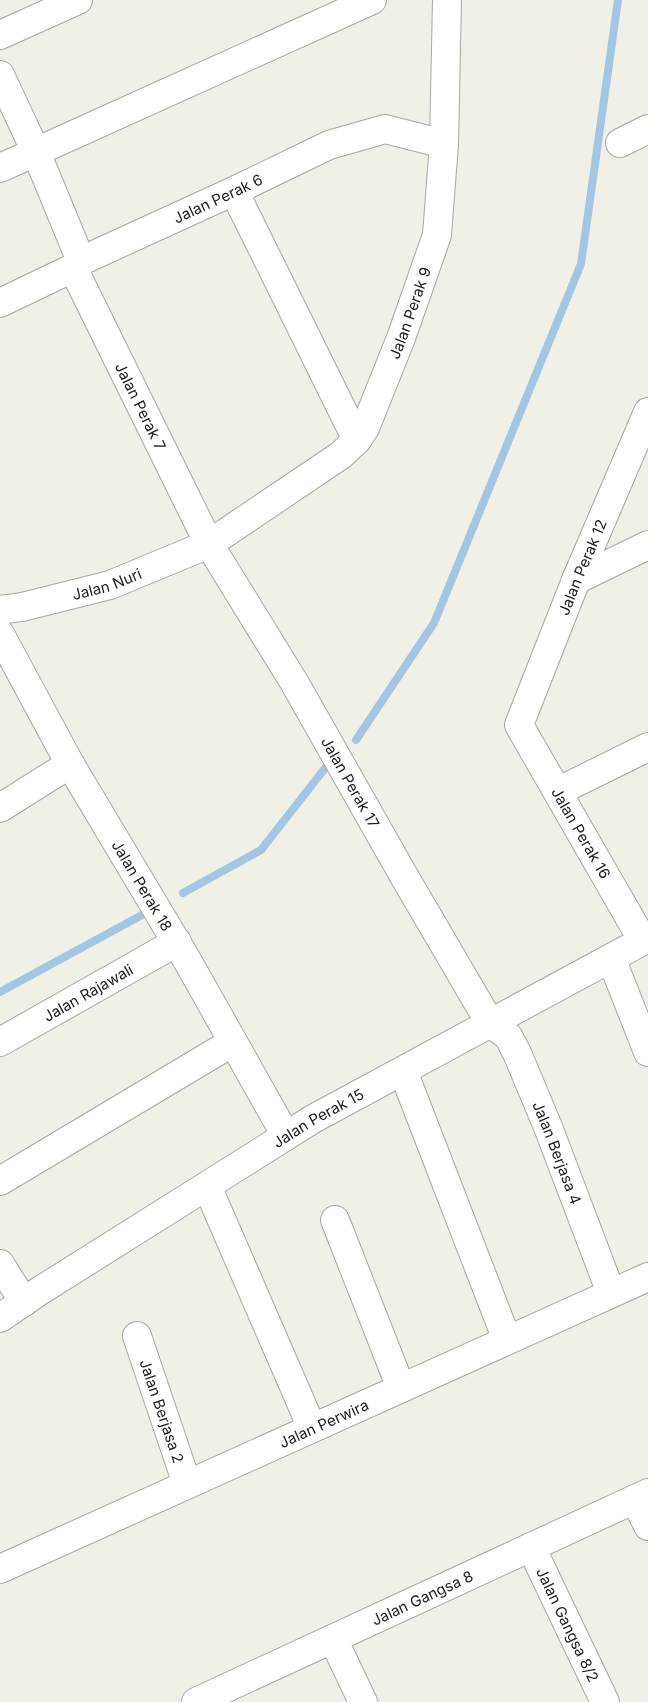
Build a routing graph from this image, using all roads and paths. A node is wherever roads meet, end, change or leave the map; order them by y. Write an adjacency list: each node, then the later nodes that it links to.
1 (78, 0): 4 (street)
2 (372, 0): 9 (street)
3 (447, 0): 8 (street, Jalan Perak 9)
4 (0, 35)
5 (0, 75): 9 (street, Jalan Perak 7)
6 (648, 129): 7 (street)
7 (620, 143)
8 (444, 144): 11 (street, Jalan Perak 6); 15 (street, Jalan Perak 9)
9 (36, 152): 10 (street); 12 (street, Jalan Perak 7)
10 (0, 168)
11 (234, 191): 12 (street, Jalan Perak 6); 15 (street)
12 (77, 265): 13 (street, Jalan Perak 6); 16 (street, Jalan Perak 7)
13 (0, 303)
14 (648, 412): 18 (street, Jalan Perak 12)
15 (357, 440): 16 (street, Jalan Perak 9)
16 (209, 544): 19 (street, Jalan Nuri); 29 (street, Jalan Perak 17)
17 (648, 545): 18 (street)
18 (576, 580): 21 (street, Jalan Perak 12)
19 (0, 610)
20 (0, 634): 23 (street, Jalan Perak 18)
21 (519, 725): 24 (street, Jalan Perak 16)
22 (648, 747): 24 (street)
23 (70, 764): 25 (street); 27 (street, Jalan Perak 18)
24 (559, 794): 26 (street, Jalan Perak 16)
25 (0, 808)
26 (645, 939): 28 (street, Jalan Perak 15)
27 (176, 942): 30 (street, Jalan Rajawali); 31 (street, Jalan Perak 18)
28 (611, 958): 29 (street, Jalan Perak 15); 32 (street)
29 (490, 1023): 33 (street, Jalan Perak 15); 40 (street, Jalan Berjasa 4)
30 (0, 1042)
31 (234, 1042): 34 (street, Jalan Perak 18); 35 (street)
32 (648, 1052)
33 (403, 1071): 34 (street, Jalan Perak 15); 44 (street)
34 (286, 1136): 36 (street, Jalan Perak 15)
35 (0, 1181)
36 (207, 1186): 41 (street, Jalan Perak 15); 46 (street)
37 (335, 1220): 45 (street)
38 (0, 1264): 41 (street)
39 (648, 1277): 40 (street, Jalan Perwira)
40 (611, 1293): 44 (street, Jalan Perwira)
41 (24, 1302): 42 (street, Jalan Perak 15)
42 (0, 1318)
43 (137, 1336): 47 (street, Jalan Berjasa 2)
44 (507, 1340): 45 (street, Jalan Perwira)
45 (401, 1388): 46 (street, Jalan Perwira)
46 (312, 1428): 47 (street, Jalan Perwira)
47 (188, 1484): 51 (street, Jalan Perwira)
48 (641, 1496): 49 (street); 50 (street, Jalan Gangsa 8)
49 (648, 1526)
50 (531, 1547): 52 (street, Jalan Gangsa 8); 56 (street, Jalan Gangsa 8/2)
51 (0, 1569)
52 (333, 1639): 53 (street, Jalan Gangsa 8); 55 (street)
53 (245, 1692): 54 (street, Jalan Gangsa 8)
54 (196, 1702)
55 (362, 1702)
56 (605, 1702)

